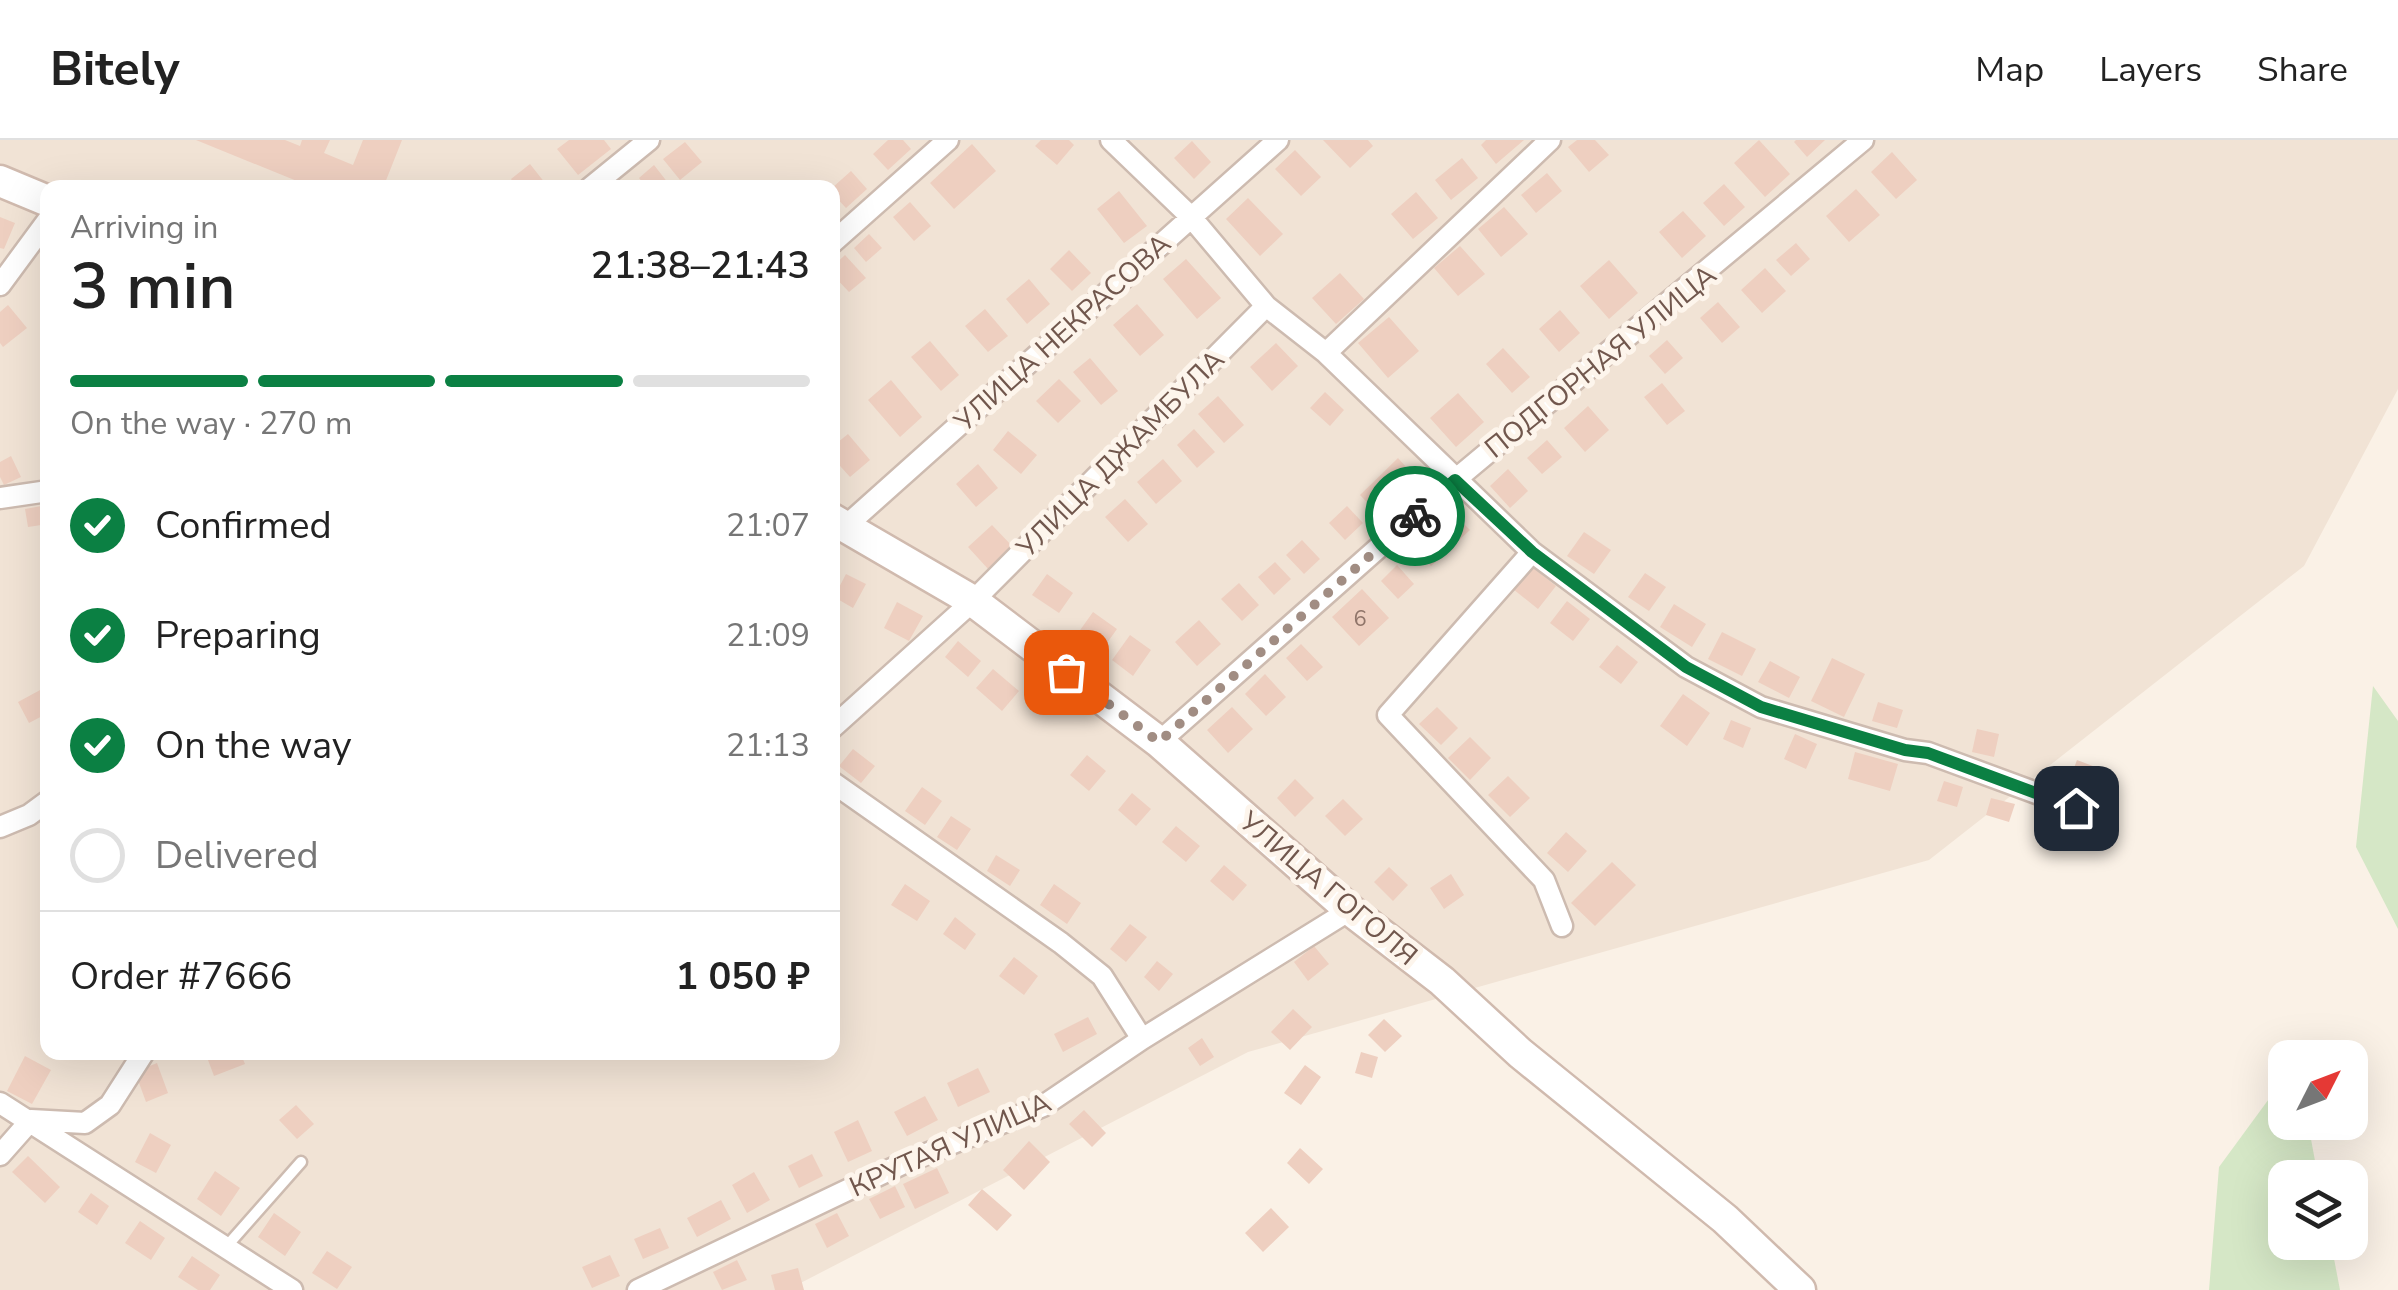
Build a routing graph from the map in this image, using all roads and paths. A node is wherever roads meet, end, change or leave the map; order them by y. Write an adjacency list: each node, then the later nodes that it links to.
1 (649, 140): 7 (street)
2 (948, 140): 12 (street)
3 (1111, 140): 10 (street)
4 (1278, 140): 10 (street, УЛИЦА НЕКРАСОВА)
5 (1550, 140): 15 (street)
6 (1864, 140): 16 (street, ПОДГОРНАЯ УЛИЦА)
7 (600, 180)
8 (0, 181): 9 (street)
9 (40, 197)
10 (1191, 217): 14 (street); 19 (street, УЛИЦА НЕКРАСОВА)
11 (40, 231): 13 (street)
12 (840, 236)
13 (0, 285)
14 (1266, 306): 15 (street); 21 (street, УЛИЦА ДЖАМБУЛА)
15 (1326, 352): 16 (street)
16 (1455, 480): 20 (street); 23 (street, ПОДГОРНАЯ УЛИЦА)
17 (40, 491): 18 (street)
18 (0, 498)
19 (840, 522): 21 (street, УЛИЦА ГОГОЛЯ)
20 (1532, 552): 26 (street); 29 (street)
21 (973, 601): 22 (street, УЛИЦА ДЖАМБУЛА); 23 (street, УЛИЦА ГОГОЛЯ)
22 (840, 721)
23 (1159, 742): 28 (street, УЛИЦА ГОГОЛЯ)
24 (840, 788): 30 (street)
25 (40, 807): 27 (street)
26 (2076, 808)
27 (0, 827)
28 (1350, 910): 30 (street, КРУТАЯ УЛИЦА); 39 (street, УЛИЦА ГОГОЛЯ)
29 (1562, 926)
30 (1142, 1040): 38 (street, КРУТАЯ УЛИЦА)
31 (139, 1060): 33 (street)
32 (0, 1103): 33 (street)
33 (31, 1120): 34 (street); 36 (street)
34 (0, 1154)
35 (301, 1162): 36 (lane)
36 (226, 1247): 37 (street)
37 (292, 1290)
38 (638, 1290)
39 (1800, 1290)

